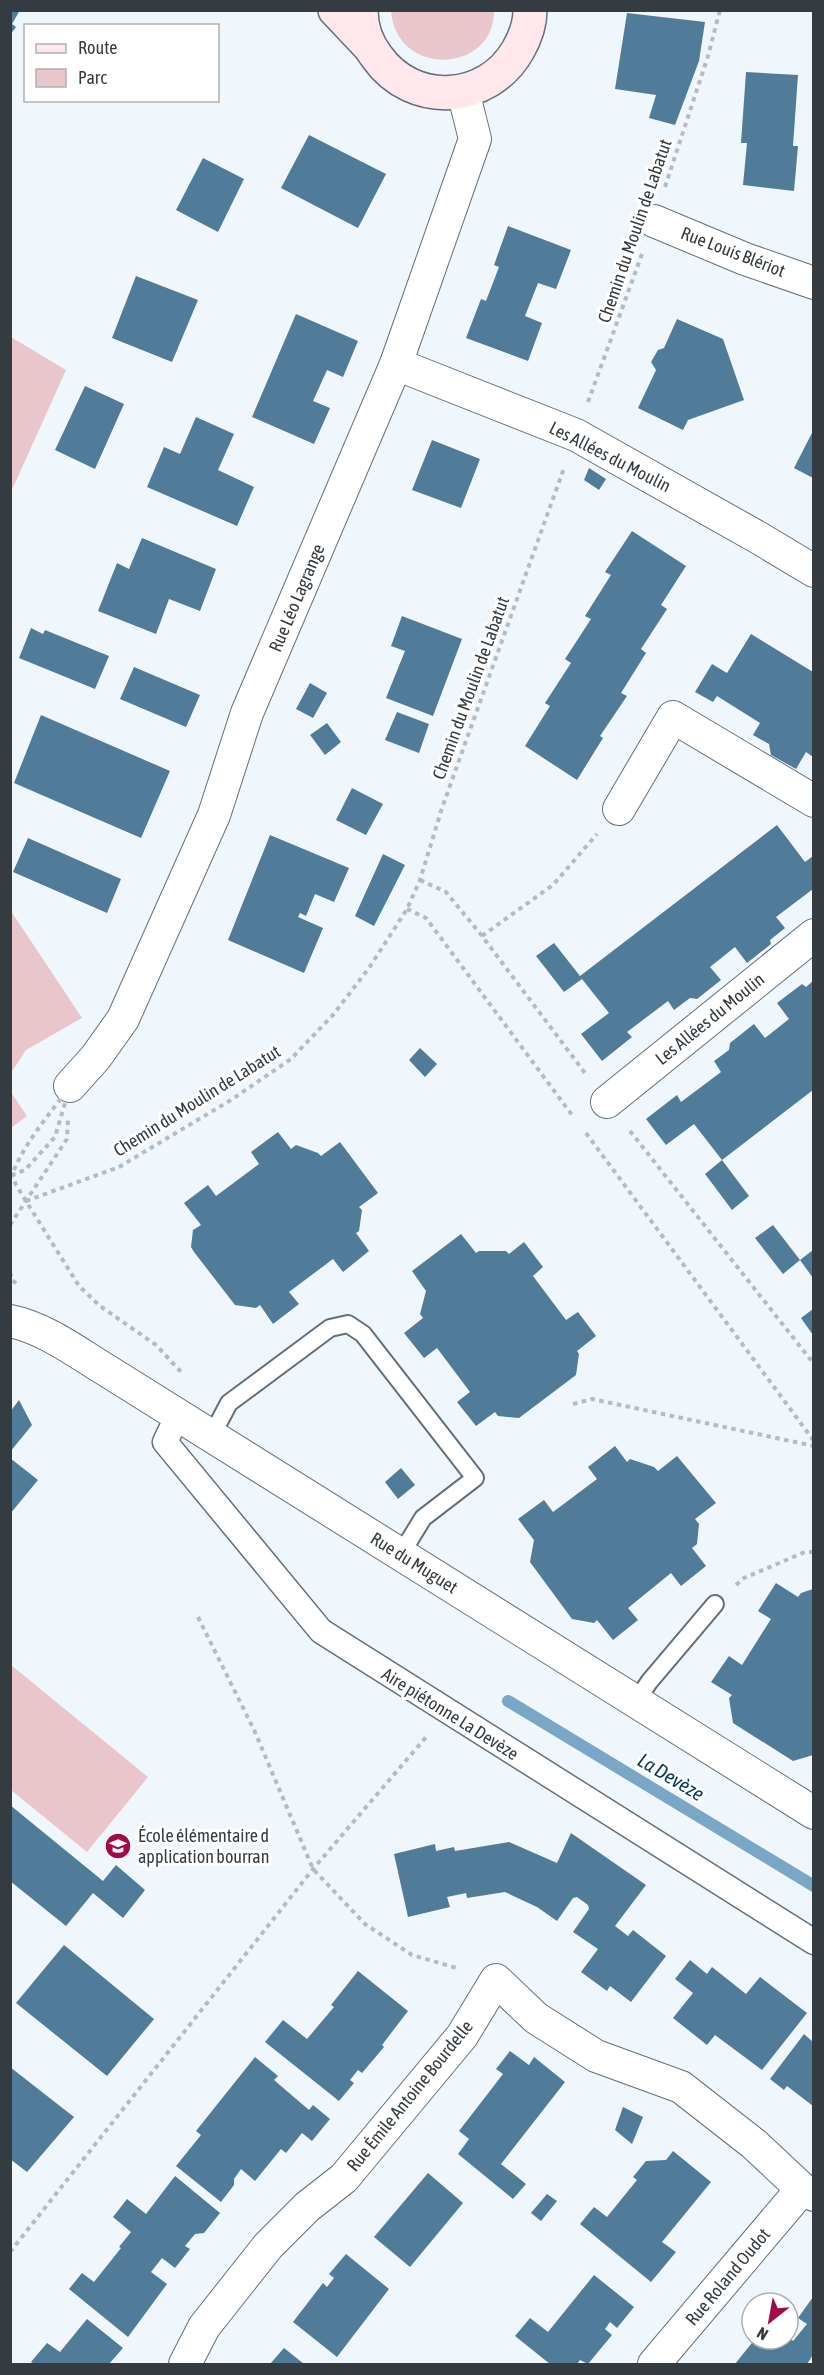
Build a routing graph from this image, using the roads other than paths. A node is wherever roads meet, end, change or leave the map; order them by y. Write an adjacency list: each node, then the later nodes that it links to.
1 (335, 10): 5 (main road)
2 (361, 10): 5 (main road)
3 (547, 10): 4 (main road)
4 (527, 25): 6 (main road)
5 (369, 46): 6 (main road)
6 (463, 91): 9 (street, Rue Léo Lagrange)
7 (654, 221): 8 (street, Rue Louis Blériot)
8 (813, 283)
9 (396, 364): 10 (street, Les Allées du Moulin); 14 (street, Rue Léo Lagrange)
10 (813, 571)
11 (813, 801): 12 (street)
12 (619, 809)
13 (813, 935): 15 (street, Les Allées du Moulin)
14 (70, 1097)
15 (607, 1102)
16 (10, 1321): 17 (street, Rue du Muguet)
17 (178, 1415): 18 (street, Rue du Muguet); 23 (street, Aire piétonne La Devèze)
18 (212, 1435): 19 (street, Rue du Muguet); 19 (lane)
19 (400, 1554): 21 (street, Rue du Muguet)
20 (715, 1604): 21 (lane)
21 (636, 1702): 22 (street, Rue du Muguet)
22 (813, 1813)
23 (813, 1942)
24 (808, 2192): 25 (street, Rue Émile Antoine Bourdelle); 26 (street, Rue Roland Oudot)
25 (185, 2364)
26 (654, 2364)

